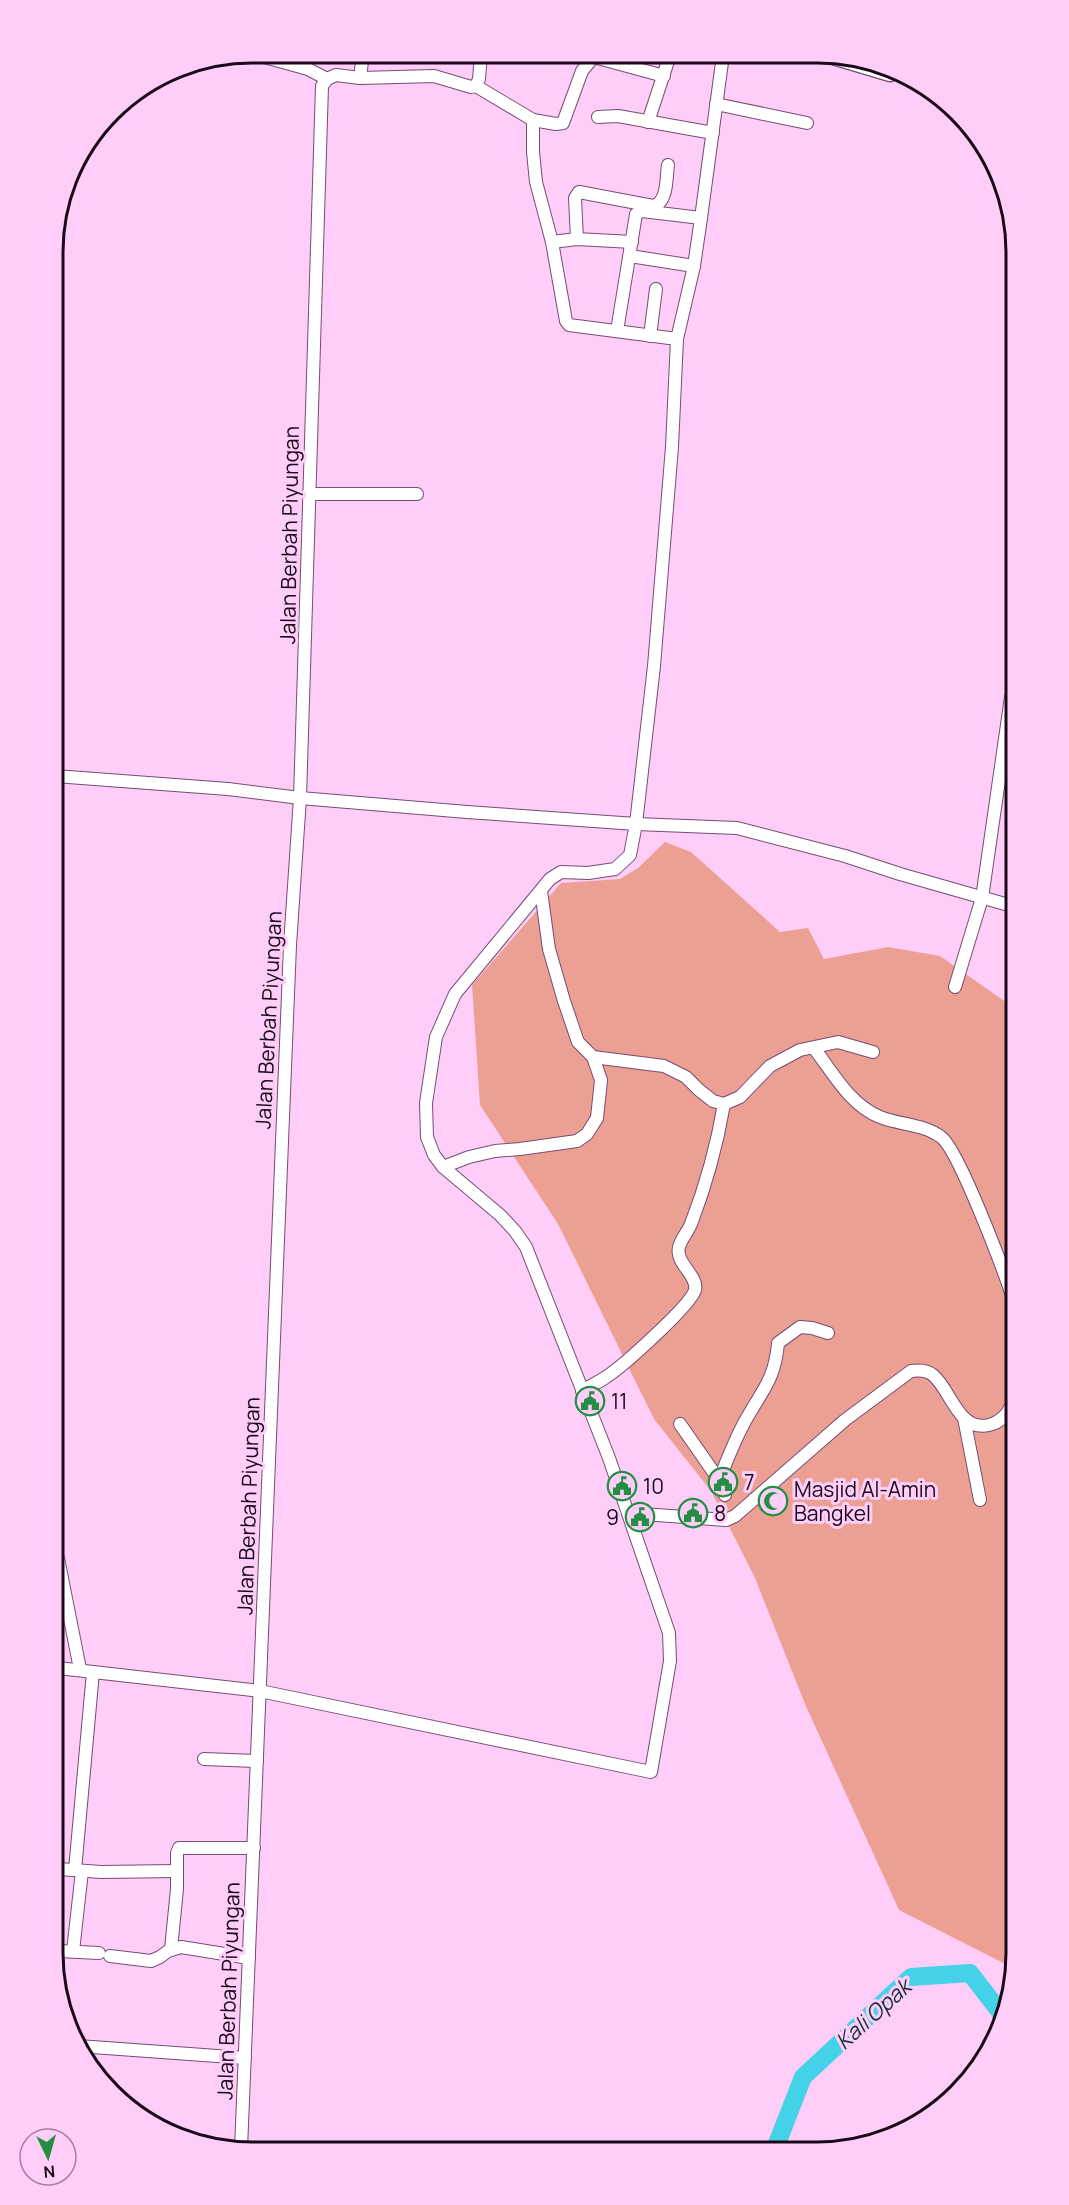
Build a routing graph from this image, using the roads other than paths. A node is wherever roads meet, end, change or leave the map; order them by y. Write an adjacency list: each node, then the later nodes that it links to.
1 (286, 63): 10 (street)
2 (362, 63): 9 (street)
3 (480, 63): 11 (street)
4 (588, 63): 14 (street)
5 (618, 63): 8 (street)
6 (668, 63): 8 (street)
7 (722, 63): 12 (street)
8 (664, 76): 15 (street)
9 (360, 78): 10 (street); 11 (street)
10 (327, 79): 29 (street, Jalan Berbah Piyungan)
11 (476, 86): 14 (street)
12 (716, 104): 16 (street); 17 (street)
13 (598, 117): 15 (street)
14 (533, 120): 21 (street)
15 (648, 122): 17 (street)
16 (807, 123)
17 (713, 133): 19 (street)
18 (668, 165): 20 (street)
19 (701, 218): 22 (street); 24 (street)
20 (577, 239): 21 (street); 22 (street)
21 (552, 242): 26 (street)
22 (632, 242): 23 (street)
23 (630, 256): 24 (street); 26 (street)
24 (694, 266): 28 (street)
25 (656, 289): 27 (street)
26 (617, 331): 27 (street)
27 (650, 336): 28 (street)
28 (676, 339): 34 (street)
29 (309, 494): 30 (street); 33 (street, Jalan Berbah Piyungan)
30 (417, 494)
31 (1006, 732): 36 (street)
32 (63, 777): 33 (street)
33 (300, 798): 34 (street); 59 (street, Jalan Berbah Piyungan)
34 (636, 824): 35 (street); 36 (street)
35 (541, 891): 41 (street); 43 (street)
36 (982, 898): 37 (street); 38 (street)
37 (1006, 904)
38 (955, 987)
39 (814, 1048): 40 (street); 42 (street); 44 (street)
40 (873, 1052)
41 (593, 1057): 42 (street); 43 (street)
42 (724, 1104): 47 (street)
43 (443, 1167): 47 (street)
44 (1006, 1281)
45 (828, 1333): 51 (street)
46 (637, 1359): 47 (street)
47 (584, 1394): 54 (street)
48 (1006, 1414): 49 (street)
49 (964, 1418): 53 (street); 54 (street)
50 (680, 1424): 51 (street)
51 (718, 1480): 52 (street)
52 (725, 1495)
53 (980, 1500)
54 (629, 1513): 59 (street)
55 (63, 1589): 57 (street)
56 (63, 1668): 57 (street)
57 (80, 1669): 58 (street)
58 (93, 1672): 59 (street); 64 (street)
59 (260, 1691): 61 (street, Jalan Berbah Piyungan)
60 (204, 1759): 61 (street)
61 (257, 1761): 62 (street, Jalan Berbah Piyungan)
62 (254, 1848): 65 (street); 69 (street, Jalan Berbah Piyungan)
63 (63, 1869): 64 (street)
64 (79, 1871): 65 (street); 67 (street)
65 (177, 1872): 66 (street)
66 (171, 1949): 67 (street); 69 (street)
67 (73, 1951): 68 (street)
68 (63, 1952)
69 (249, 1958): 71 (street, Jalan Berbah Piyungan)
70 (88, 2047): 71 (street)
71 (245, 2058): 72 (street, Jalan Berbah Piyungan)
72 (241, 2142)

